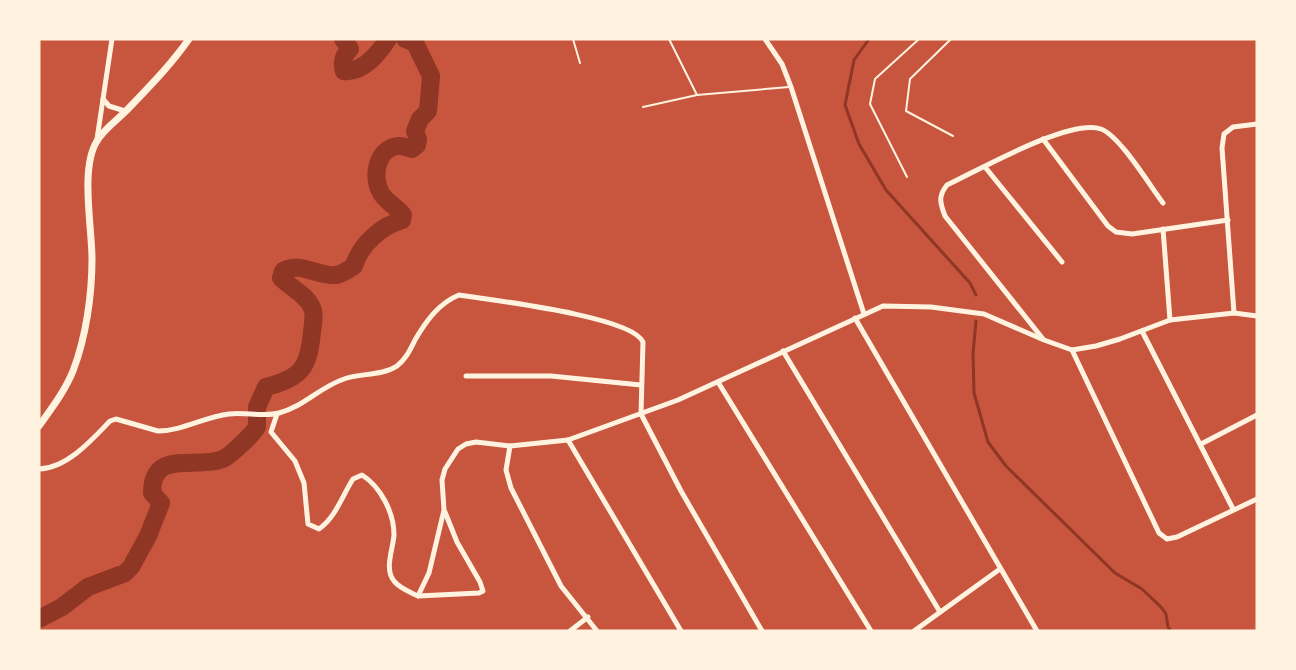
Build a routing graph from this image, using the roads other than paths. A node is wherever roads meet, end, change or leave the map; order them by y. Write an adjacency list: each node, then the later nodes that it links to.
1 (111, 39): 11 (street)
2 (189, 39): 13 (main road)
3 (573, 39): 8 (lane)
4 (669, 39): 10 (lane)
5 (765, 39): 9 (street)
6 (919, 39): 19 (lane)
7 (951, 39): 15 (lane)
8 (580, 63)
9 (791, 87): 10 (lane); 25 (street)
10 (697, 95): 12 (lane)
11 (103, 99): 13 (street); 17 (street)
12 (643, 107)
13 (126, 111): 17 (main road)
14 (1257, 124): 21 (street)
15 (953, 136)
16 (1043, 139): 18 (street); 20 (street); 22 (street)
17 (97, 140): 39 (main road)
18 (985, 167): 23 (street); 30 (street)
19 (907, 177)
20 (1163, 203)
21 (1228, 219): 22 (street); 24 (street)
22 (1163, 229): 28 (street)
23 (1062, 262)
24 (1234, 313): 26 (street); 28 (street)
25 (864, 314): 27 (street); 30 (street)
26 (1257, 316)
27 (855, 318): 32 (street); 47 (street)
28 (1170, 320): 29 (street)
29 (1142, 331): 31 (street); 41 (street)
30 (1044, 340): 31 (street)
31 (1072, 350): 46 (street)
32 (783, 351): 34 (street); 49 (street)
33 (466, 376): 35 (street)
34 (718, 382): 37 (street); 55 (street)
35 (641, 385): 36 (street); 37 (street)
36 (278, 414): 43 (street); 48 (street)
37 (641, 414): 40 (street); 54 (street)
38 (1257, 415): 41 (street)
39 (39, 426)
40 (568, 440): 42 (street); 53 (street)
41 (1201, 444): 46 (street)
42 (510, 446): 45 (street); 50 (street)
43 (39, 469)
44 (1257, 499): 46 (street)
45 (444, 510): 48 (street); 48 (street)
46 (1233, 510)
47 (1000, 569): 49 (street); 57 (street)
48 (418, 596)
49 (940, 612): 56 (street)
50 (588, 617): 51 (street); 52 (street)
51 (570, 631)
52 (597, 631)
53 (681, 631)
54 (762, 631)
55 (871, 631)
56 (914, 631)
57 (1037, 631)

